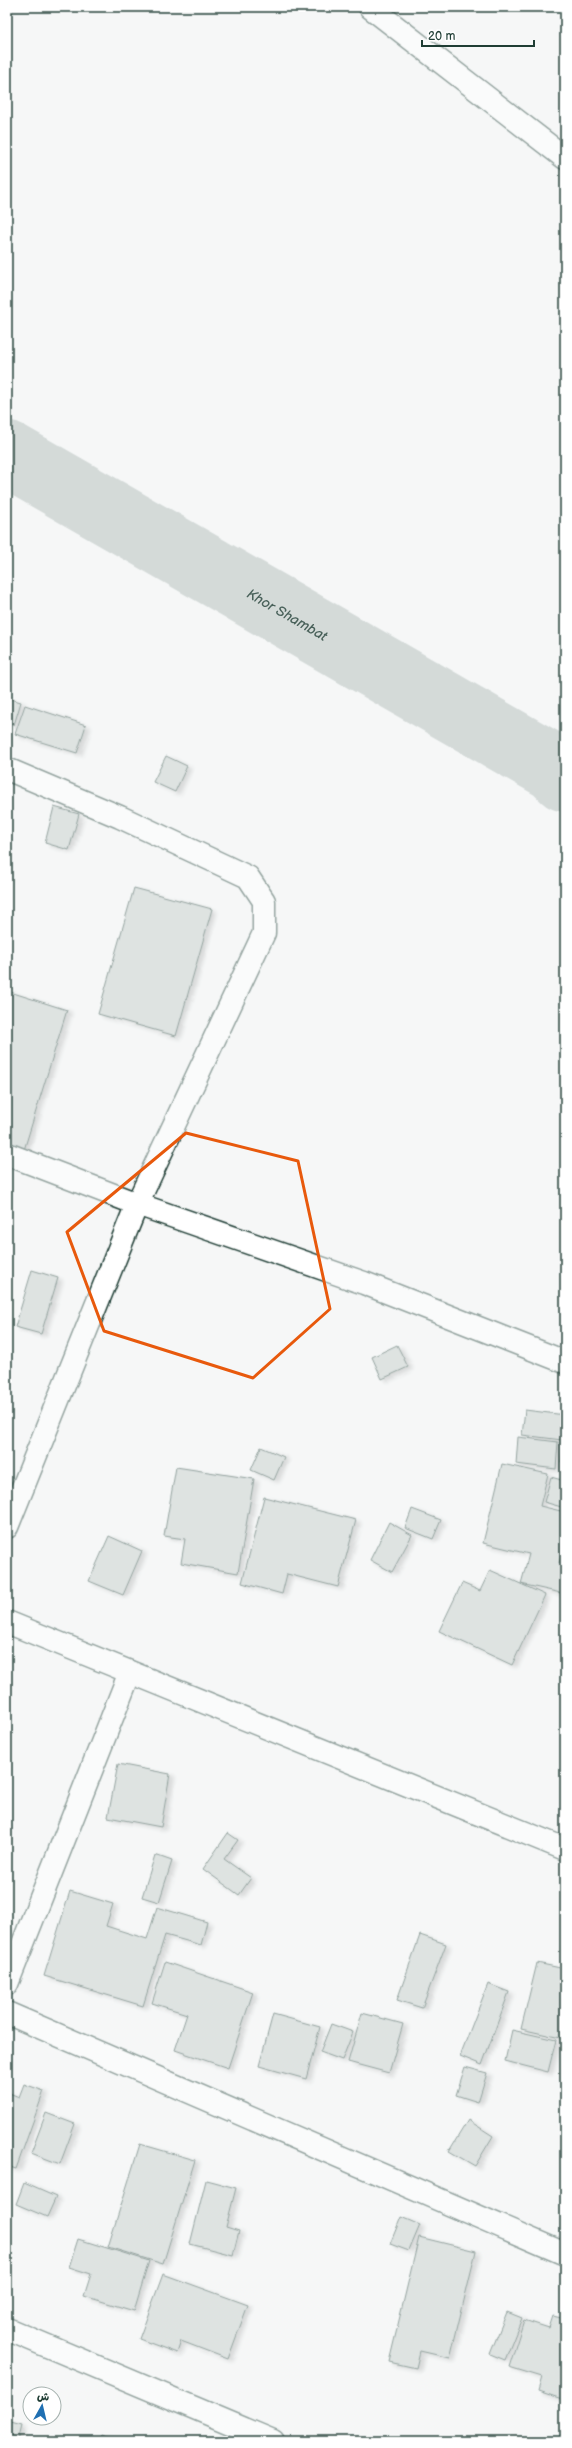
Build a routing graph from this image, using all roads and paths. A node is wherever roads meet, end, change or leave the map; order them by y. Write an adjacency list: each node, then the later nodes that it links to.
1 (370, 7): 2 (street)
2 (565, 158)
3 (7, 769): 5 (street)
4 (7, 1154): 5 (street)
5 (138, 1204): 6 (street); 7 (street)
6 (565, 1362)
7 (7, 1527)
8 (7, 1622): 9 (street)
9 (130, 1672): 10 (street); 11 (street)
10 (565, 1849)
11 (7, 1984)
12 (7, 2013): 13 (street)
13 (565, 2254)
14 (7, 2329): 15 (street)
15 (273, 2441)

